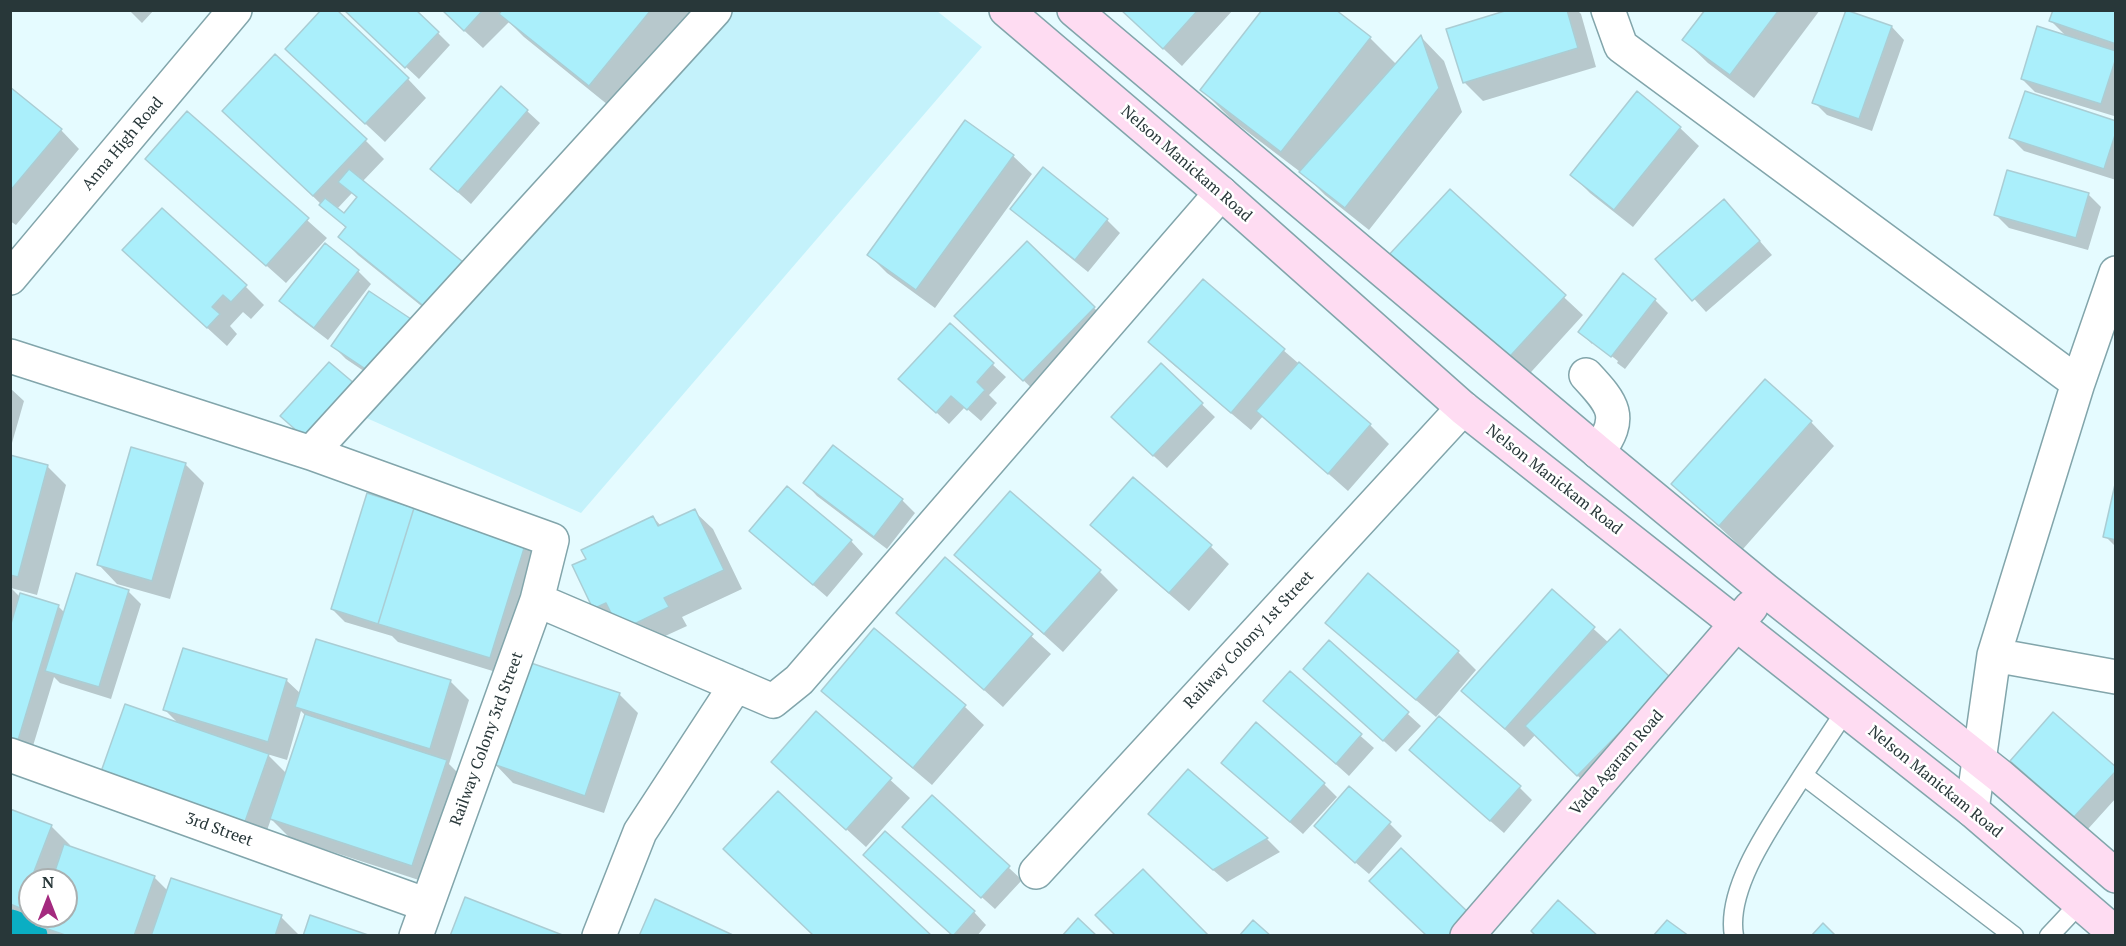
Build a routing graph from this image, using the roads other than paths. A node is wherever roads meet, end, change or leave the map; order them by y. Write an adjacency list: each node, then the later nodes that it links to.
1 (235, 10): 10 (street, Anna High Road)
2 (715, 10): 16 (street)
3 (1006, 10): 7 (main road, Nelson Manickam Road)
4 (1074, 10): 6 (main road)
5 (1608, 10): 13 (street)
6 (1209, 125): 7 (main road); 15 (main road)
7 (1176, 155): 8 (main road, Nelson Manickam Road)
8 (1221, 193): 14 (main road, Nelson Manickam Road); 22 (street)
9 (2115, 273): 13 (street)
10 (10, 278)
11 (10, 356): 16 (street)
12 (1586, 375): 15 (street)
13 (2078, 383): 20 (street)
14 (1463, 408): 19 (main road, Nelson Manickam Road); 28 (street, Railway Colony 1st Street)
15 (1598, 452): 17 (main road)
16 (311, 453): 18 (street, Railway Colony 3rd Street)
17 (1765, 590): 19 (main road, Vada Agaram Road); 25 (main road)
18 (537, 600): 22 (street); 31 (street, Railway Colony 3rd Street)
19 (1737, 624): 23 (main road, Nelson Manickam Road); 35 (main road, Vada Agaram Road)
20 (1994, 655): 21 (street); 25 (street)
21 (2115, 676)
22 (736, 685): 34 (street)
23 (1846, 710): 26 (lane); 27 (main road, Nelson Manickam Road)
24 (10, 755): 31 (street, 3rd Street)
25 (1980, 760): 27 (street); 29 (main road)
26 (1803, 775): 36 (lane); 37 (lane)
27 (1972, 810): 30 (main road, Nelson Manickam Road)
28 (1036, 872)
29 (2115, 876)
30 (2080, 903): 32 (main road, Nelson Manickam Road); 38 (lane)
31 (427, 905): 33 (street, Railway Colony 3rd Street)
32 (2109, 933)
33 (416, 936)
34 (599, 936)
35 (1467, 936)
36 (1734, 936)
37 (2014, 936)
38 (2049, 936)

